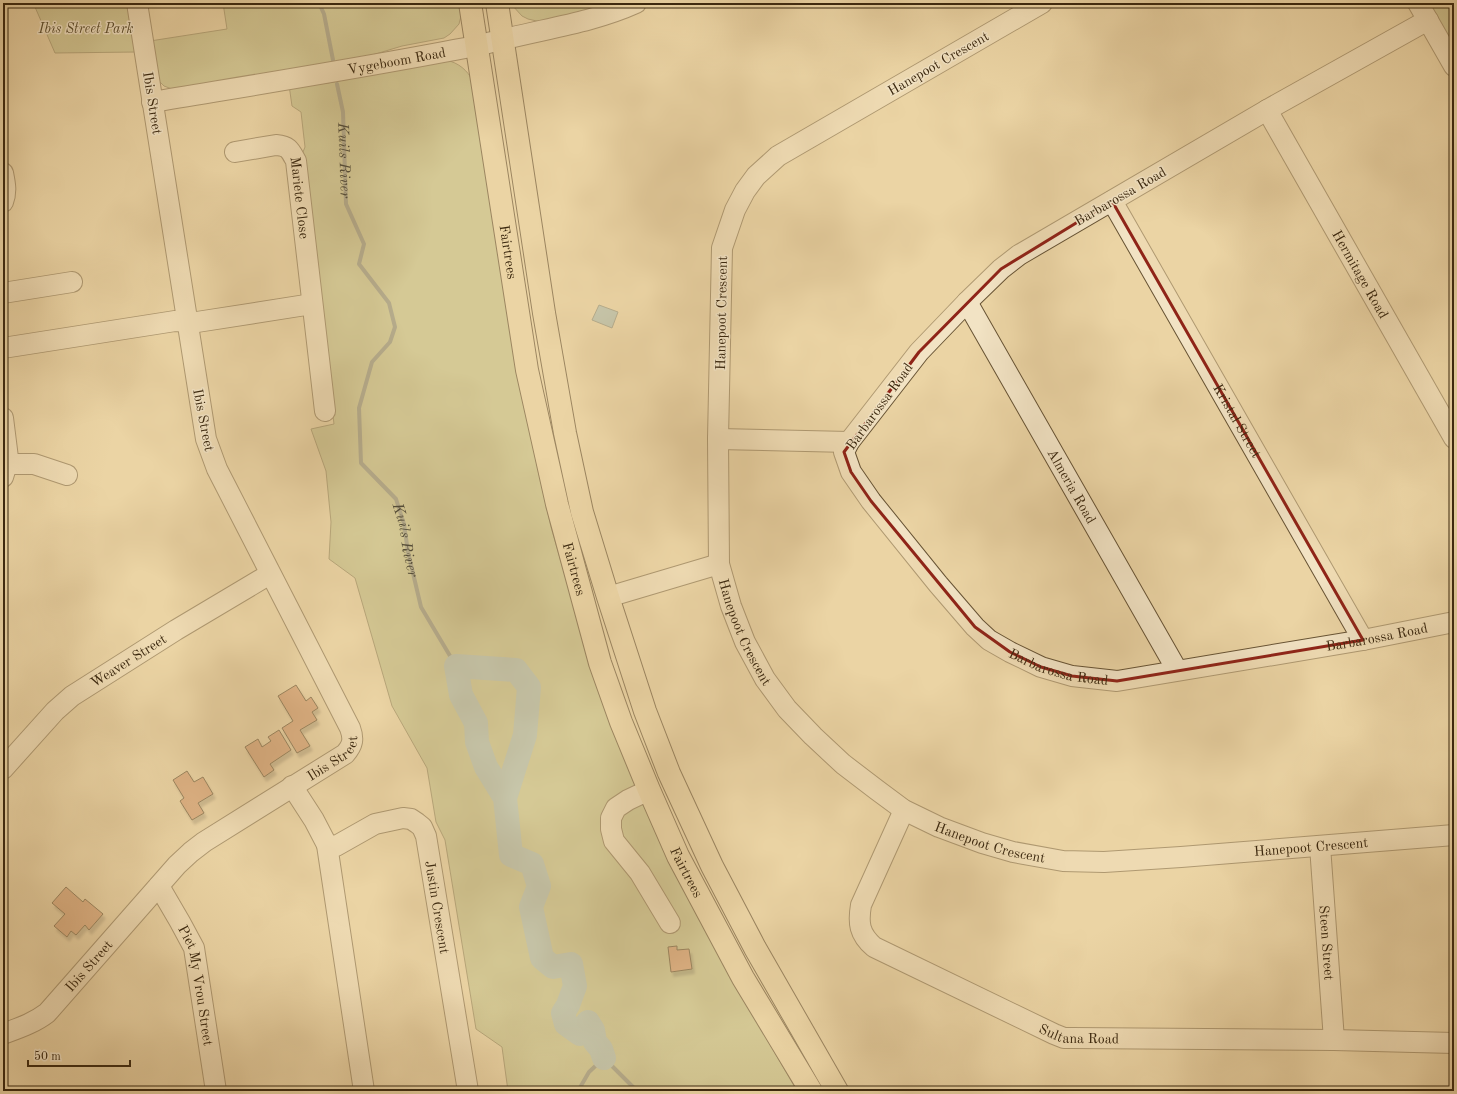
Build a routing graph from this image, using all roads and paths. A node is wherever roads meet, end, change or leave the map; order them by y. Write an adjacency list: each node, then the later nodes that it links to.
1 (137, 3): 11 (street, Ibis Street)
2 (470, 3): 9 (main road, Fairtrees)
3 (497, 3): 8 (main road, Fairtrees)
4 (636, 3): 8 (street, Vygeboom Road)
5 (1042, 3): 26 (street, Hanepoot Crescent)
6 (1418, 3): 7 (street)
7 (1428, 20): 10 (street); 12 (street, Barbarossa Road)
8 (502, 39): 9 (street, Vygeboom Road); 32 (main road, Fairtrees)
9 (476, 46): 11 (street, Vygeboom Road); 38 (main road, Fairtrees)
10 (1454, 66)
11 (152, 102): 21 (street, Ibis Street)
12 (1267, 110): 15 (street, Barbarossa Road); 25 (street, Hermitage Road)
13 (235, 152): 20 (street, Mariete Close)
14 (3, 173): 16 (street)
15 (1112, 201): 19 (street, Barbarossa Road); 34 (street, Kristal Street)
16 (3, 202)
17 (72, 282): 18 (street)
18 (3, 293)
19 (967, 302): 27 (street, Barbarossa Road); 35 (street, Almeria Road)
20 (312, 304): 21 (street); 23 (street, Mariete Close)
21 (186, 321): 22 (street); 31 (street, Ibis Street)
22 (3, 348)
23 (324, 410)
24 (3, 418): 28 (street)
25 (1454, 438)
26 (718, 439): 27 (street); 30 (street, Hanepoot Crescent)
27 (849, 442): 35 (street, Barbarossa Road)
28 (5, 470): 29 (street)
29 (66, 475)
30 (719, 564): 32 (street); 39 (street, Hanepoot Crescent)
31 (270, 574): 36 (street, Weaver Street); 37 (street, Ibis Street)
32 (608, 597): 52 (main road, Fairtrees)
33 (1454, 622): 34 (street, Barbarossa Road)
34 (1363, 640): 35 (street, Barbarossa Road)
35 (1177, 670)
36 (3, 769)
37 (292, 786): 41 (street); 43 (street, Ibis Street)
38 (649, 790): 44 (street); 51 (main road, Fairtrees)
39 (904, 810): 42 (street, Hanepoot Crescent); 46 (street, Sultana Road)
40 (1454, 835): 42 (street, Hanepoot Crescent)
41 (327, 845): 49 (street); 50 (street, Justin Crescent)
42 (1320, 846): 46 (street, Steen Street)
43 (159, 886): 45 (street, Ibis Street); 48 (street, Piet My Vrou Street)
44 (670, 923)
45 (3, 1034)
46 (1334, 1040): 47 (street, Sultana Road)
47 (1454, 1043)
48 (216, 1091)
49 (364, 1091)
50 (468, 1091)
51 (811, 1091)
52 (837, 1091)

